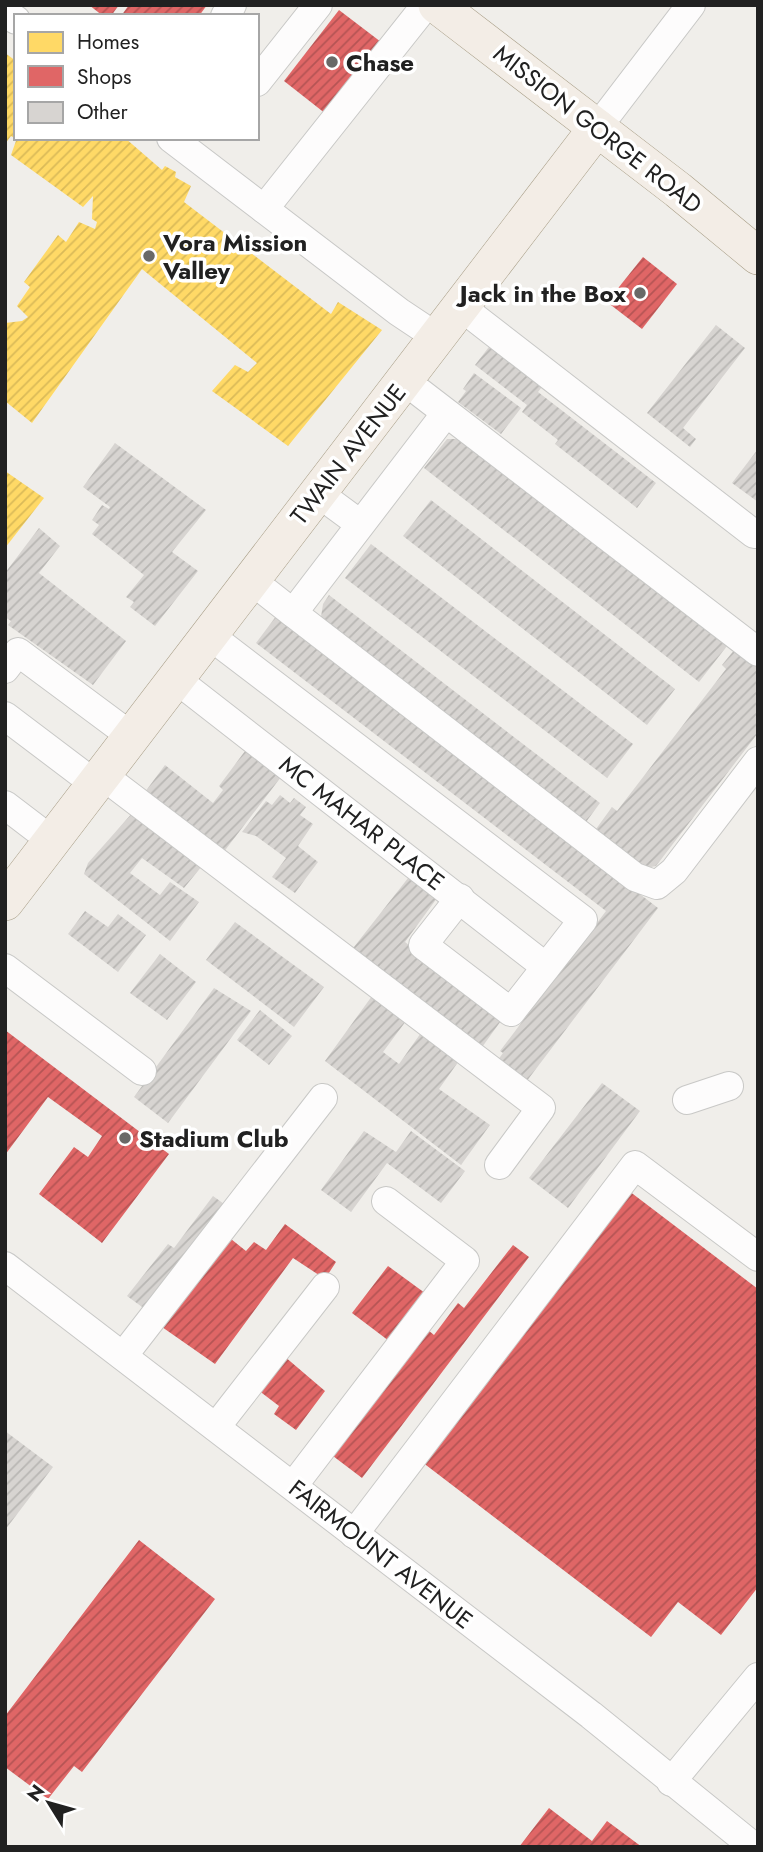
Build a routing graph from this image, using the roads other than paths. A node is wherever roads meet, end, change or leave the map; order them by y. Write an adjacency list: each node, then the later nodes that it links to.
1 (318, 5): 5 (street)
2 (426, 5): 9 (street)
3 (437, 5): 6 (main road, MISSION GORGE ROAD)
4 (681, 9): 6 (street, TWAIN AVENUE)
5 (259, 79)
6 (597, 128): 10 (main road, MISSION GORGE ROAD); 11 (main road, TWAIN AVENUE)
7 (178, 140): 8 (street)
8 (204, 148): 9 (street)
9 (264, 209): 12 (street)
10 (758, 256)
11 (461, 306): 12 (main road, TWAIN AVENUE); 17 (street)
12 (438, 338): 13 (main road, TWAIN AVENUE)
13 (405, 381): 14 (street); 15 (main road, TWAIN AVENUE)
14 (446, 412): 16 (street); 21 (street)
15 (318, 493): 16 (street); 18 (main road, TWAIN AVENUE)
16 (360, 524): 19 (street)
17 (754, 534)
18 (251, 580): 19 (street); 20 (main road, TWAIN AVENUE)
19 (293, 613): 26 (street)
20 (209, 635): 23 (main road, TWAIN AVENUE); 32 (street)
21 (758, 652)
22 (5, 669): 25 (street)
23 (177, 680): 25 (main road, TWAIN AVENUE); 30 (street, MC MAHAR PLACE)
24 (5, 716): 27 (street)
25 (131, 736): 27 (main road, TWAIN AVENUE)
26 (758, 761)
27 (98, 780): 29 (main road, TWAIN AVENUE); 38 (street)
28 (5, 805): 29 (street)
29 (51, 840): 31 (main road, TWAIN AVENUE)
30 (460, 898): 32 (street, MC MAHAR PLACE); 32 (street)
31 (5, 902)
32 (546, 967)
33 (5, 968): 34 (street)
34 (142, 1072)
35 (729, 1086): 37 (street)
36 (323, 1098): 43 (street)
37 (687, 1100)
38 (499, 1165)
39 (386, 1201): 45 (street)
40 (758, 1257): 46 (street)
41 (5, 1266): 43 (street, FAIRMOUNT AVENUE)
42 (324, 1287): 44 (street)
43 (123, 1356): 44 (street, FAIRMOUNT AVENUE)
44 (216, 1427): 45 (street, FAIRMOUNT AVENUE)
45 (293, 1486): 46 (street, FAIRMOUNT AVENUE)
46 (354, 1534): 48 (street, FAIRMOUNT AVENUE)
47 (758, 1677): 48 (street)
48 (671, 1782): 49 (street, FAIRMOUNT AVENUE)
49 (754, 1847)

